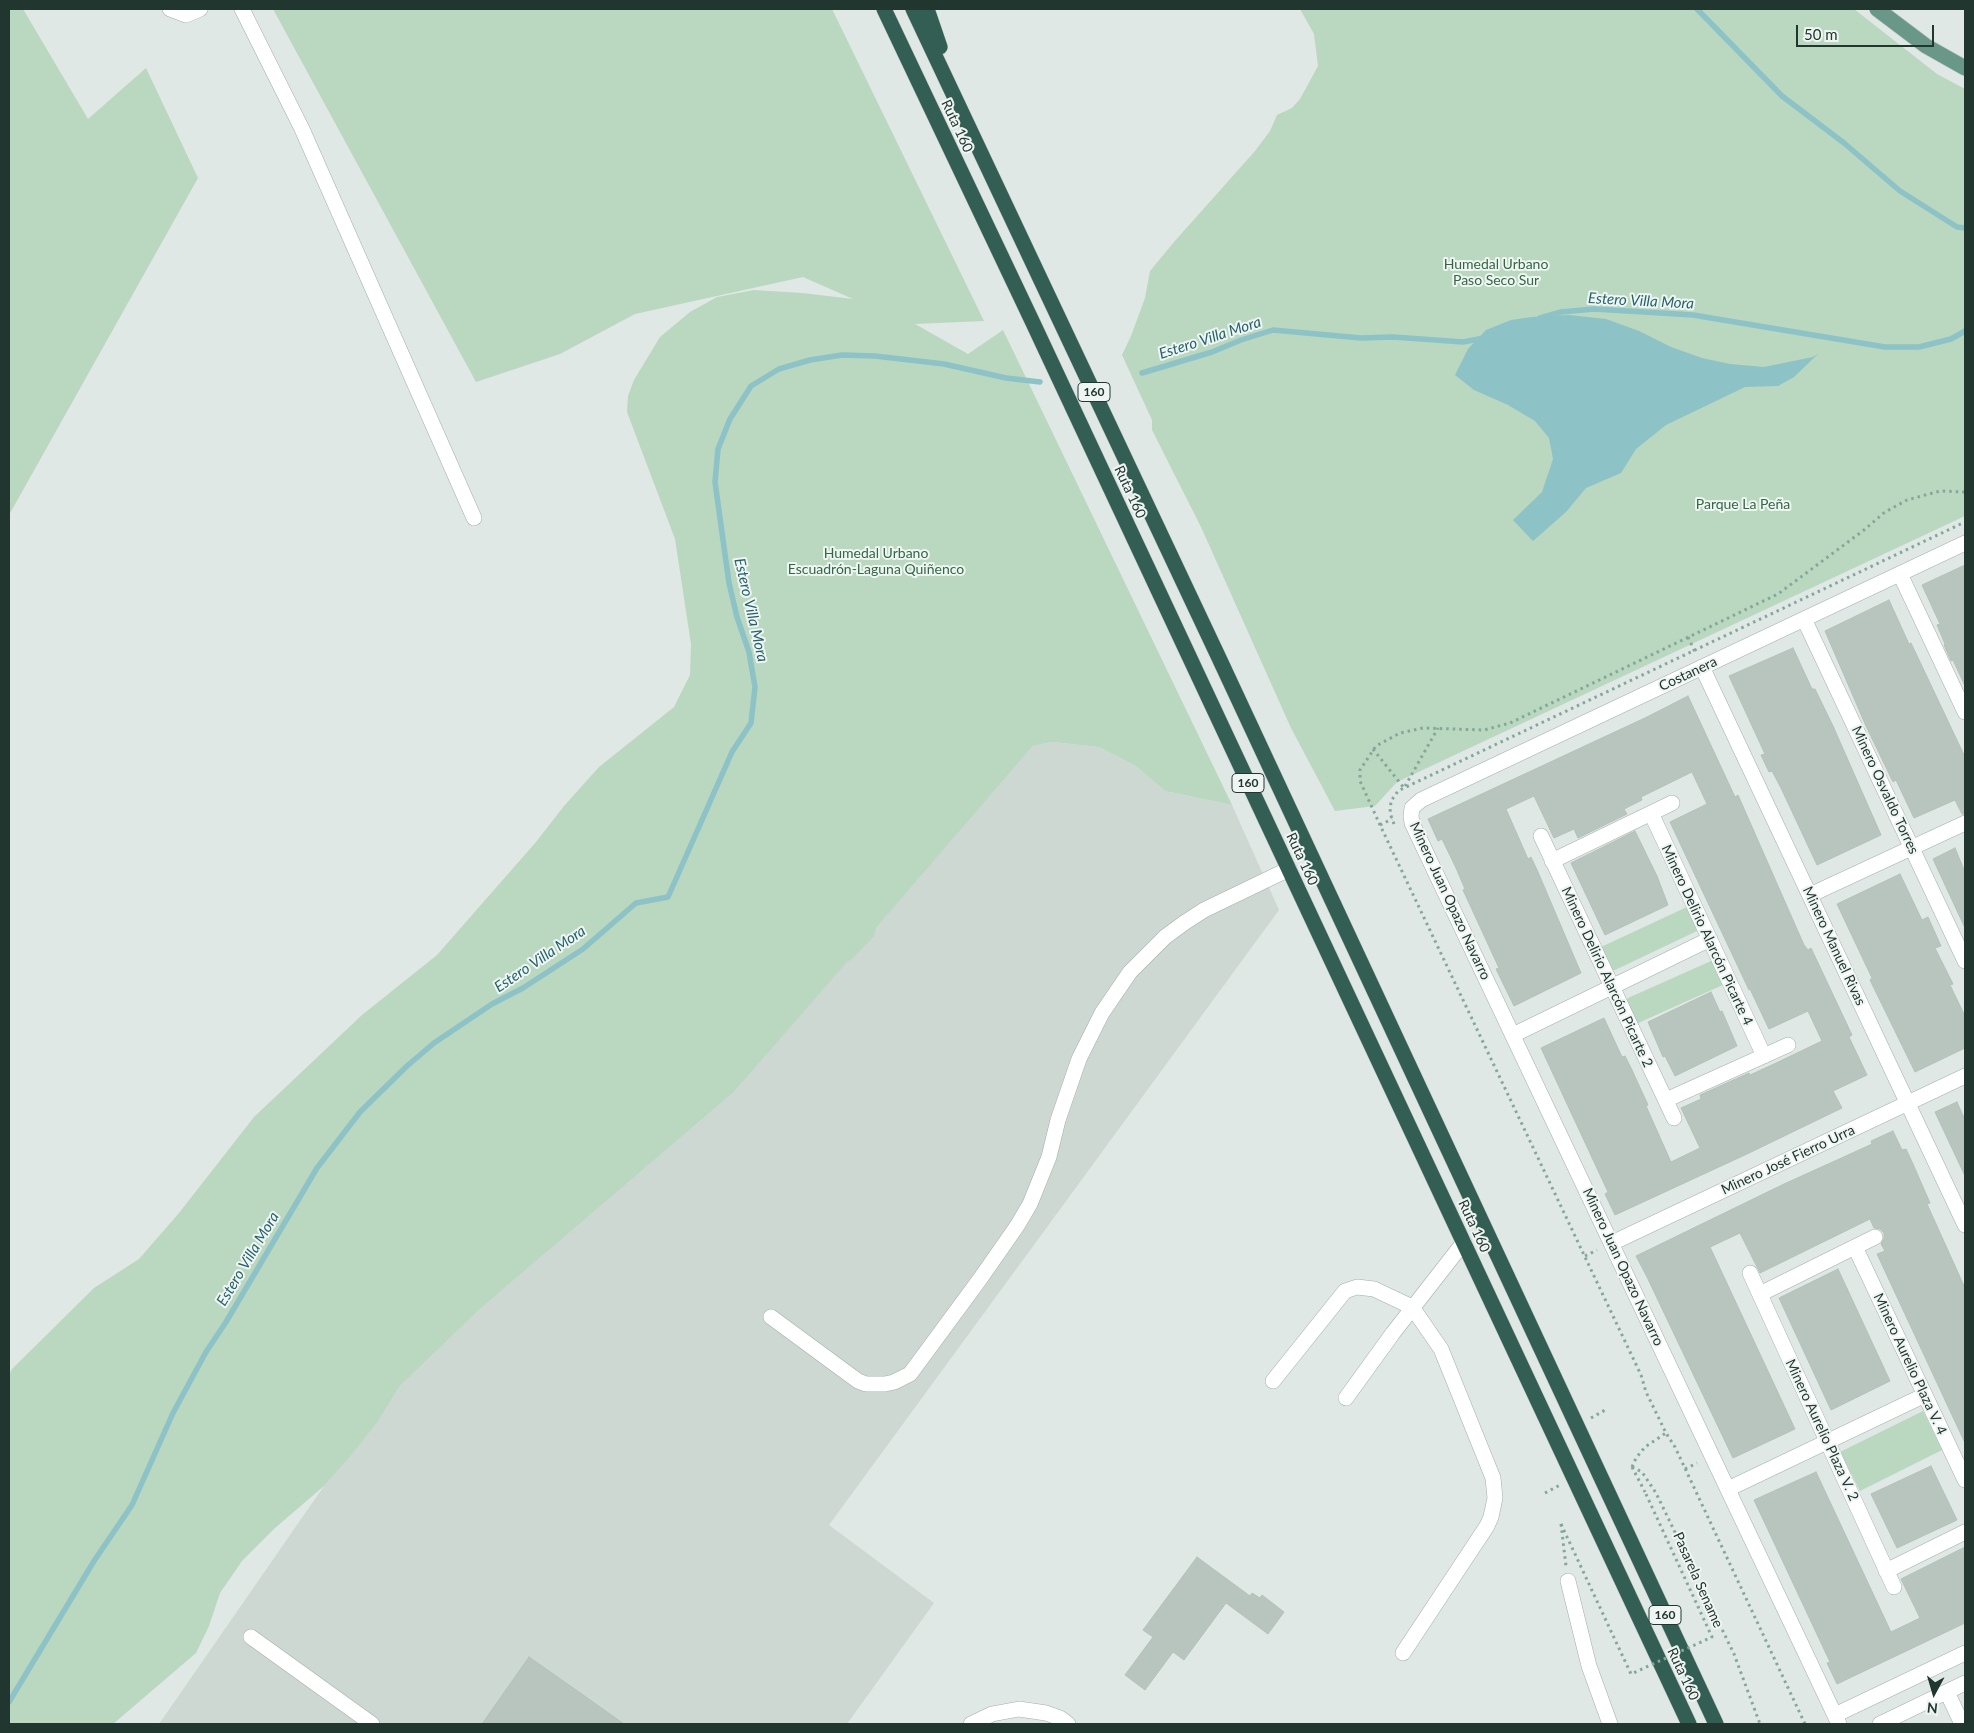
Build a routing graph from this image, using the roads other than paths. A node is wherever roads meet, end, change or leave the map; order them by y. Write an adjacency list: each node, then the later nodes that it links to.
1 (170, 9): 2 (street)
2 (200, 9)
3 (242, 9): 12 (street)
4 (876, 9): 9 (highway)
5 (884, 9): 9 (highway, Ruta 160 / 160)
6 (913, 9): 11 (highway, Ruta 160 / 160)
7 (927, 9): 11 (highway)
8 (1877, 9): 10 (main road)
9 (910, 65): 25 (highway, Ruta 160 / 160)
10 (1965, 68)
11 (968, 127): 67 (highway, Ruta 160 / 160)
12 (474, 518)
13 (1965, 543): 14 (street, Costanera)
14 (1900, 574): 15 (street, Costanera); 17 (street)
15 (1804, 619): 16 (street, Costanera); 23 (street, Minero Osvaldo Torres)
16 (1702, 667): 19 (street, Costanera); 26 (street, Minero Manuel Rivas)
17 (1965, 712)
18 (1672, 803): 20 (street)
19 (1412, 808): 30 (street, Minero Juan Opazo Navarro)
20 (1651, 813): 24 (street); 27 (street, Minero Delirio Alarcón Picarte 4)
21 (1965, 823): 23 (street)
22 (1541, 836): 24 (street, Minero Delirio Alarcón Picarte 2)
23 (1912, 848): 26 (street); 28 (street, Minero Osvaldo Torres)
24 (1552, 861): 29 (street, Minero Delirio Alarcón Picarte 2)
25 (1289, 869): 39 (highway, Ruta 160 / 160); 45 (street)
26 (1810, 895): 35 (street, Minero Manuel Rivas)
27 (1710, 939): 29 (street); 32 (street, Minero Delirio Alarcón Picarte 4)
28 (1965, 961)
29 (1612, 987): 30 (street); 34 (street, Minero Delirio Alarcón Picarte 2)
30 (1513, 1035): 40 (street, Minero Juan Opazo Navarro)
31 (1788, 1045): 32 (street)
32 (1764, 1056): 34 (street)
33 (1965, 1076): 35 (street, Minero José Fierro Urra)
34 (1666, 1100): 36 (street, Minero Delirio Alarcón Picarte 2)
35 (1908, 1104): 37 (street, Minero Manuel Rivas); 40 (street, Minero José Fierro Urra)
36 (1674, 1118)
37 (1965, 1225)
38 (1875, 1237): 41 (street)
39 (1464, 1242): 44 (street); 66 (highway, Ruta 160 / 160)
40 (1612, 1243): 51 (street, Minero Juan Opazo Navarro)
41 (1856, 1247): 43 (street); 47 (street, Minero Aurelio Plaza V. 4)
42 (1750, 1274): 43 (street, Minero Aurelio Plaza V. 2)
43 (1760, 1294): 49 (street, Minero Aurelio Plaza V. 2)
44 (1412, 1307): 46 (street); 48 (street); 57 (street)
45 (771, 1317)
46 (1273, 1381)
47 (1925, 1395): 49 (street); 50 (street, Minero Aurelio Plaza V. 4)
48 (1346, 1398)
49 (1827, 1442): 51 (street); 53 (street, Minero Aurelio Plaza V. 2)
50 (1965, 1480)
51 (1728, 1489): 61 (street, Minero Juan Opazo Navarro)
52 (1965, 1532): 53 (street)
53 (1886, 1571): 55 (street, Minero Aurelio Plaza V. 2)
54 (1568, 1581): 65 (street)
55 (1894, 1587)
56 (251, 1637): 62 (street)
57 (1404, 1653)
58 (1965, 1653): 61 (street)
59 (1965, 1683): 60 (street)
60 (1947, 1692): 68 (street); 69 (street)
61 (1837, 1720)
62 (372, 1724)
63 (971, 1724): 64 (street)
64 (1068, 1724)
65 (1610, 1724)
66 (1688, 1724)
67 (1716, 1724)
68 (1880, 1724)
69 (1962, 1724)

